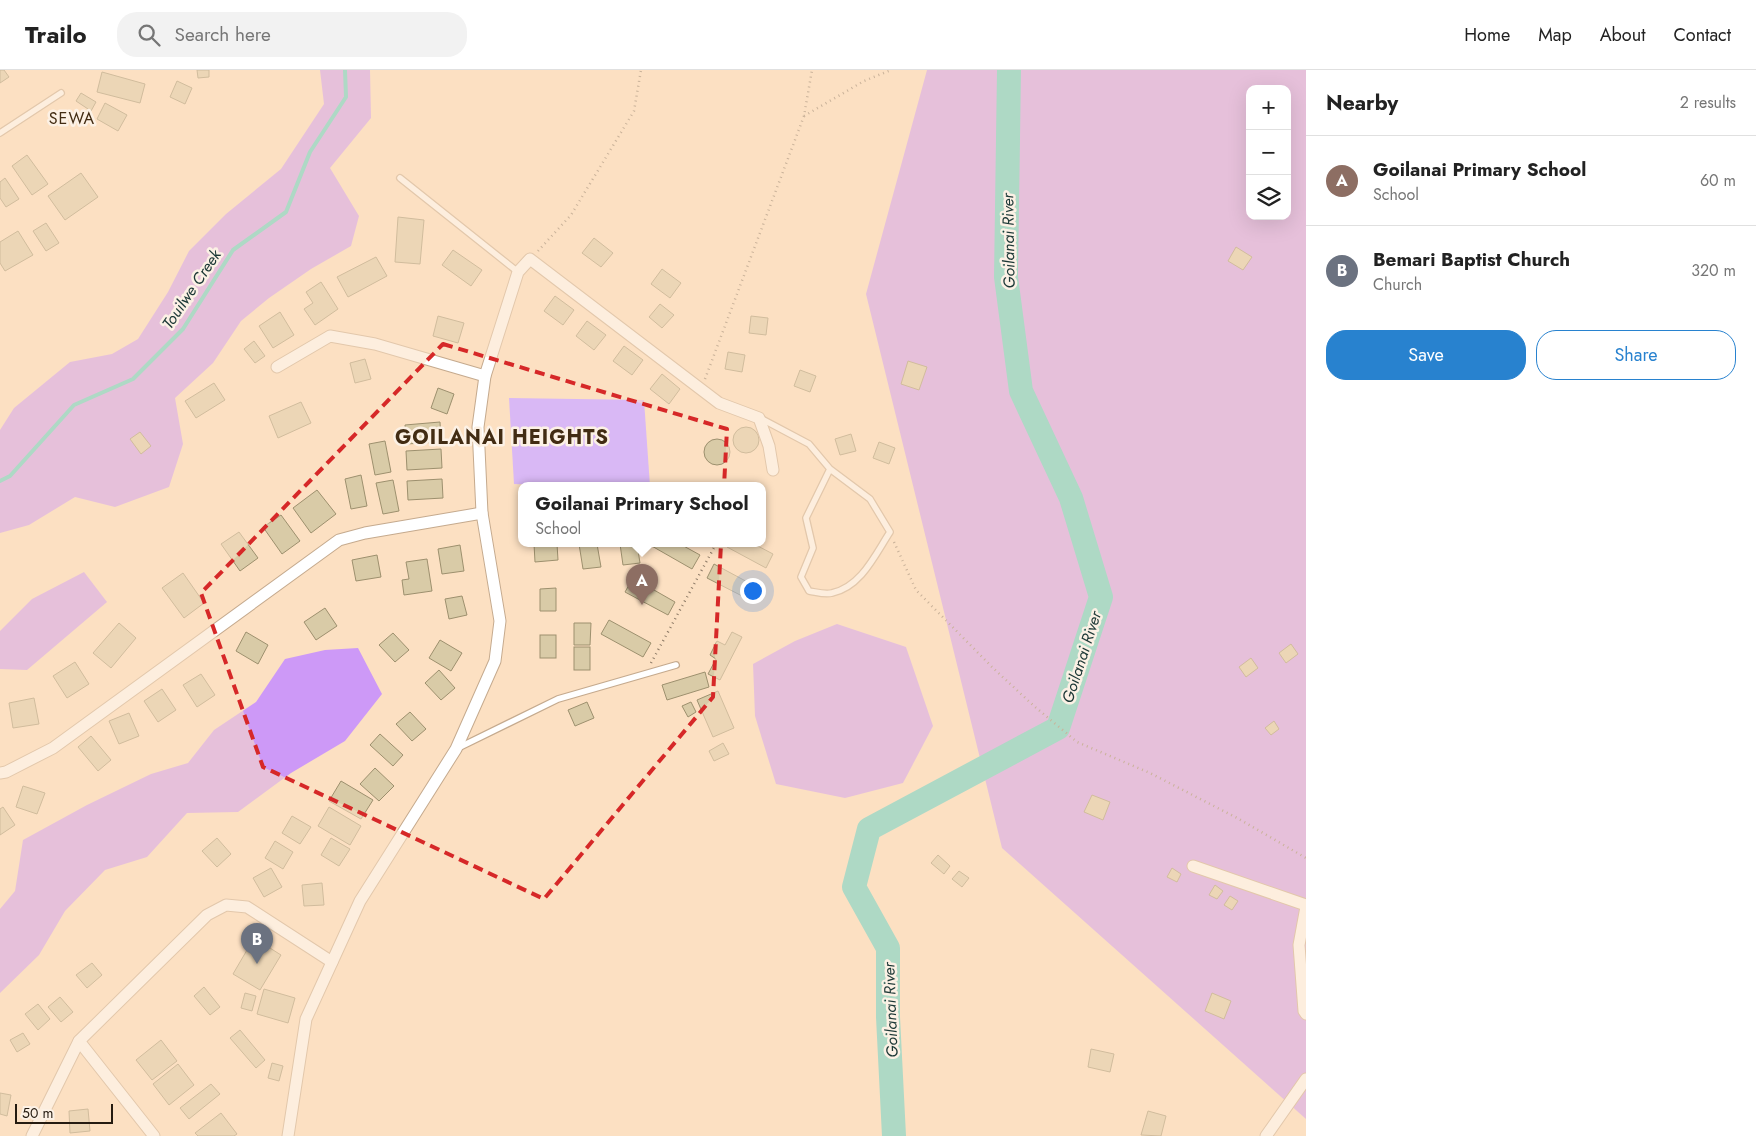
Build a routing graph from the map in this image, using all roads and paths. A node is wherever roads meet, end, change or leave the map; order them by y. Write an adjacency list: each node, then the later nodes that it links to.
1 (641, 70): 8 (path)
2 (812, 70): 5 (path)
3 (891, 70): 5 (path)
4 (61, 93): 6 (lane)
5 (804, 116): 12 (path)
6 (0, 133)
7 (400, 178): 9 (lane)
8 (530, 259): 9 (street); 12 (street)
9 (518, 272): 11 (street)
10 (277, 367): 11 (street)
11 (485, 376): 16 (street)
12 (701, 390): 13 (street)
13 (759, 418): 14 (lane); 15 (street)
14 (830, 469): 17 (lane); 17 (lane)
15 (773, 470)
16 (482, 513): 21 (street); 22 (street)
17 (890, 532): 23 (path)
18 (714, 547): 20 (path)
19 (676, 665): 20 (lane)
20 (646, 674): 21 (lane)
21 (456, 749): 26 (street)
22 (0, 773)
23 (1306, 858)
24 (1193, 866): 25 (street)
25 (1306, 906): 27 (street)
26 (332, 962): 28 (street); 32 (street)
27 (1306, 1014)
28 (79, 1040): 30 (street); 31 (street)
29 (1306, 1079): 33 (street)
30 (32, 1136)
31 (154, 1136)
32 (288, 1136)
33 (1266, 1136)

